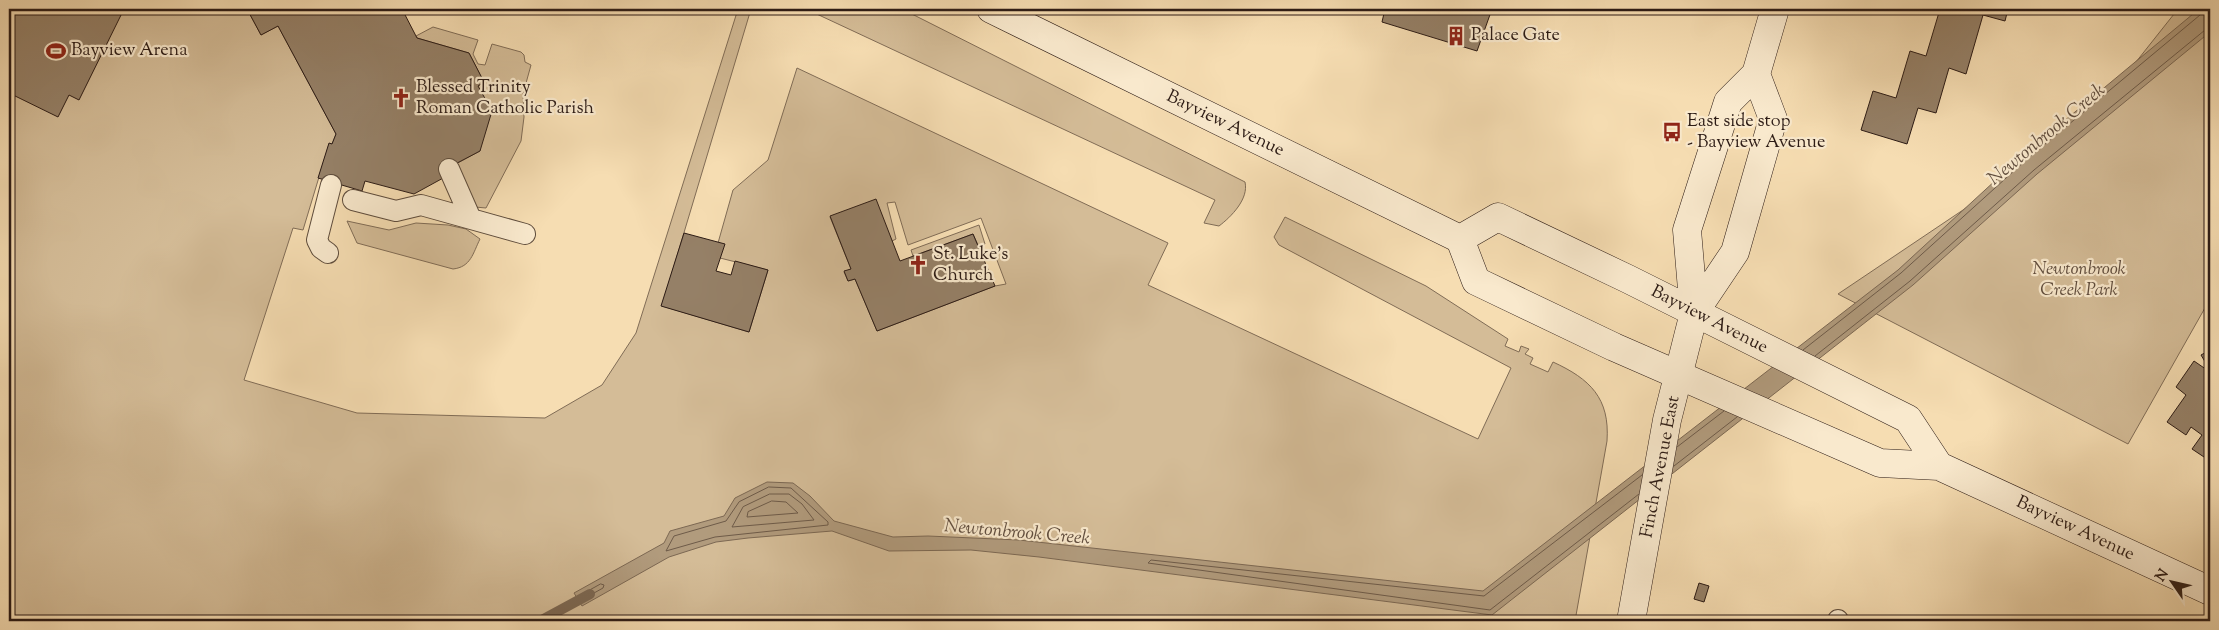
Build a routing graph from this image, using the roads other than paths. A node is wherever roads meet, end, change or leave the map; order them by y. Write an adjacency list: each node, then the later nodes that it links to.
1 (991, 9): 9 (main road, Bayview Avenue)
2 (1774, 9): 3 (main road, Finch Avenue East)
3 (1756, 74): 11 (main road, Finch Avenue East); 11 (main road, Finch Avenue East)
4 (449, 169): 7 (lane)
5 (331, 185): 10 (lane)
6 (353, 200): 7 (lane)
7 (471, 219): 8 (lane)
8 (526, 234)
9 (1460, 239): 11 (main road, Bayview Avenue); 12 (main road, Bayview Avenue)
10 (328, 253)
11 (1694, 313): 12 (main road, Finch Avenue East); 13 (main road, Bayview Avenue)
12 (1680, 376): 13 (main road, Bayview Avenue); 15 (main road, Finch Avenue East)
13 (1939, 466): 14 (main road, Bayview Avenue)
14 (2210, 591)
15 (1631, 621)

